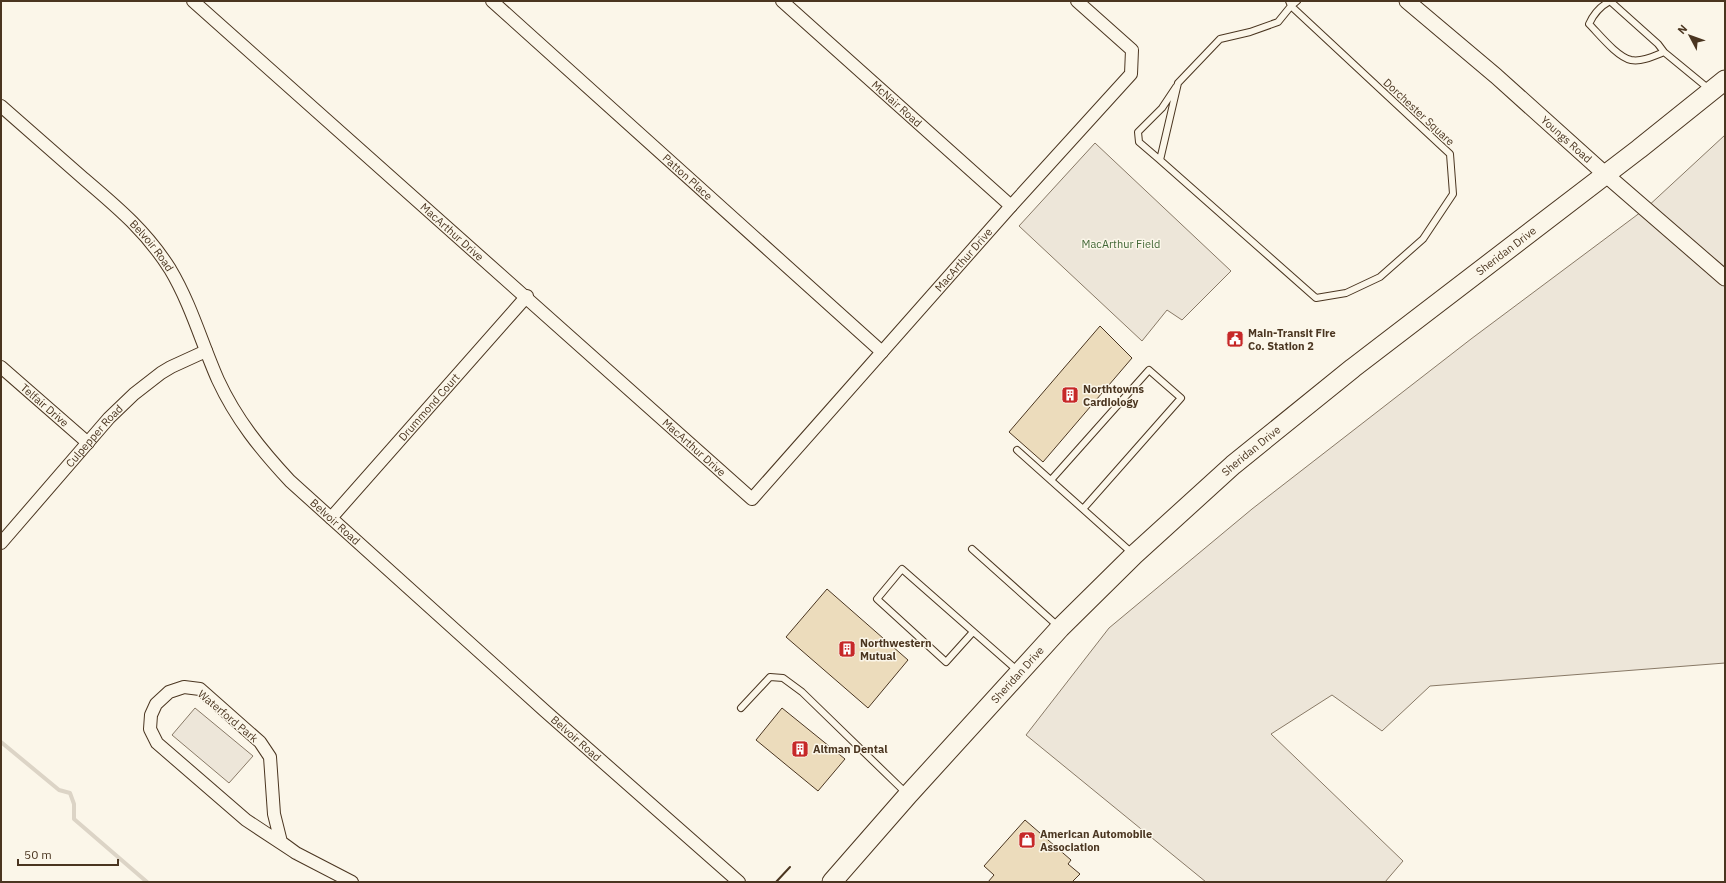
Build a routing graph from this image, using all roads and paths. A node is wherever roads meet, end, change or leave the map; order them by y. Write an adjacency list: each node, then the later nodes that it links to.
1 (194, 1): 16 (street, MacArthur Drive)
2 (492, 1): 18 (street, Patton Place)
3 (782, 1): 14 (street, McNair Road)
4 (1078, 1): 14 (street, MacArthur Drive)
5 (1297, 1): 7 (lane, Dorchester Square)
6 (1407, 1): 13 (street, Youngs Road)
7 (1290, 3): 9 (lane, Dorchester Square); 12 (lane, Dorchester Square)
8 (1664, 52): 8 (lane); 10 (lane)
9 (1178, 83): 12 (lane); 12 (lane, Dorchester Square)
10 (1718, 86): 13 (main road, Sheridan Drive)
11 (1, 106): 17 (street, Belvoir Road)
12 (1160, 160)
13 (1605, 174): 15 (street, Youngs Road); 27 (main road, Sheridan Drive)
14 (1011, 206): 18 (street, MacArthur Drive)
15 (1725, 278)
16 (526, 296): 18 (street, MacArthur Drive); 24 (street, Drummond Court)
17 (206, 351): 20 (street, Culpepper Road); 24 (street, Belvoir Road)
18 (882, 352)
19 (1, 367): 20 (street, Telfair Drive)
20 (88, 443): 25 (street, Culpepper Road)
21 (1017, 450): 22 (lane)
22 (1051, 480): 23 (lane); 23 (lane)
23 (1083, 509): 27 (lane)
24 (331, 518): 35 (street, Belvoir Road)
25 (1, 543)
26 (972, 550): 28 (lane)
27 (1134, 555): 28 (main road, Sheridan Drive)
28 (1060, 628): 30 (main road, Sheridan Drive)
29 (973, 632): 29 (lane); 30 (lane)
30 (1019, 672): 32 (main road, Sheridan Drive)
31 (741, 708): 32 (lane)
32 (908, 795): 36 (main road, Sheridan Drive)
33 (296, 853): 33 (street, Waterford Park); 34 (street, Waterford Park)
34 (352, 882)
35 (739, 882)
36 (832, 882)

